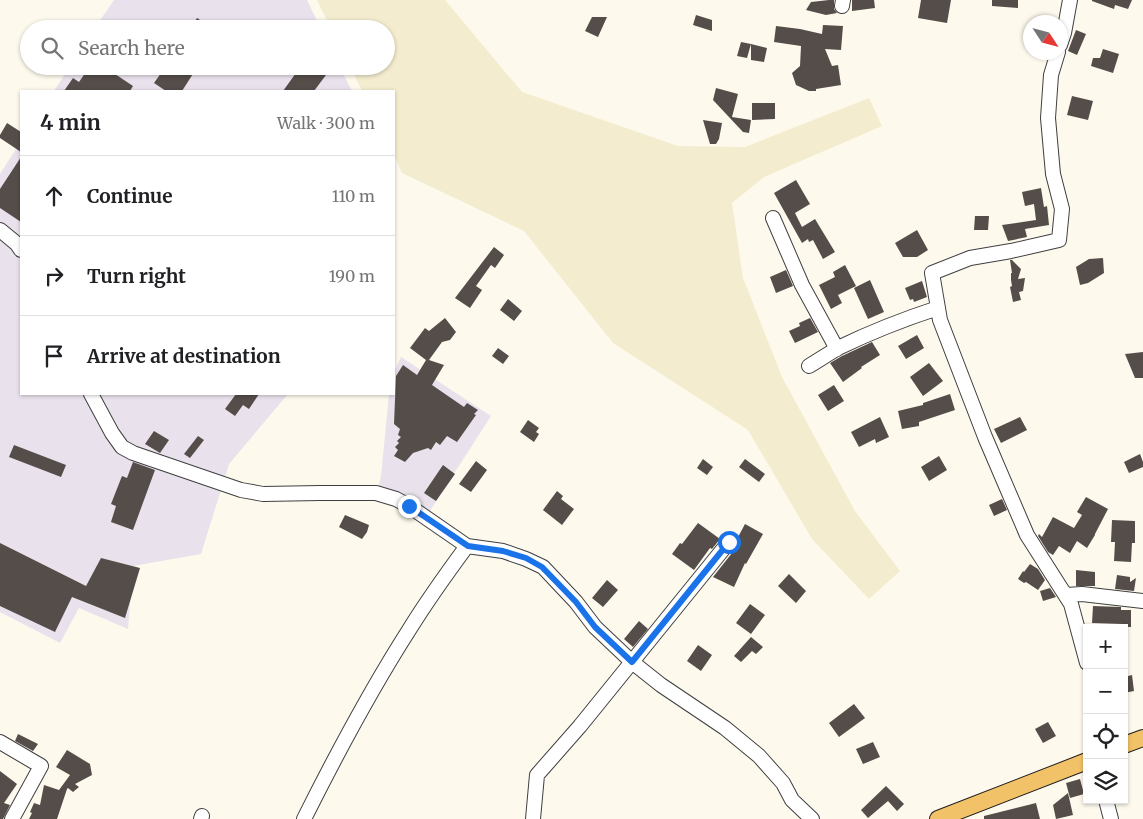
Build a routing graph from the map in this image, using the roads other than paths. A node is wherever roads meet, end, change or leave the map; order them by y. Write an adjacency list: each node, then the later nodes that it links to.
1 (1070, 0): 2 (street)
2 (1067, 15)
3 (1056, 60): 7 (street)
4 (773, 218): 8 (street)
5 (0, 230): 6 (street)
6 (20, 248)
7 (938, 308): 8 (street); 13 (street)
8 (837, 349): 9 (street)
9 (809, 366)
10 (93, 395): 12 (street)
11 (729, 542): 16 (street)
12 (468, 546): 16 (street); 23 (street)
13 (1066, 595): 14 (street); 15 (street)
14 (1143, 600)
15 (1083, 649)
16 (632, 662): 24 (street); 25 (street)
17 (1143, 738): 19 (main road)
18 (0, 742): 22 (street)
19 (1128, 744)
20 (1083, 763): 26 (main road)
21 (1107, 804): 27 (street)
22 (12, 819)
23 (304, 819)
24 (533, 819)
25 (812, 819)
26 (938, 819)
27 (1111, 819)

